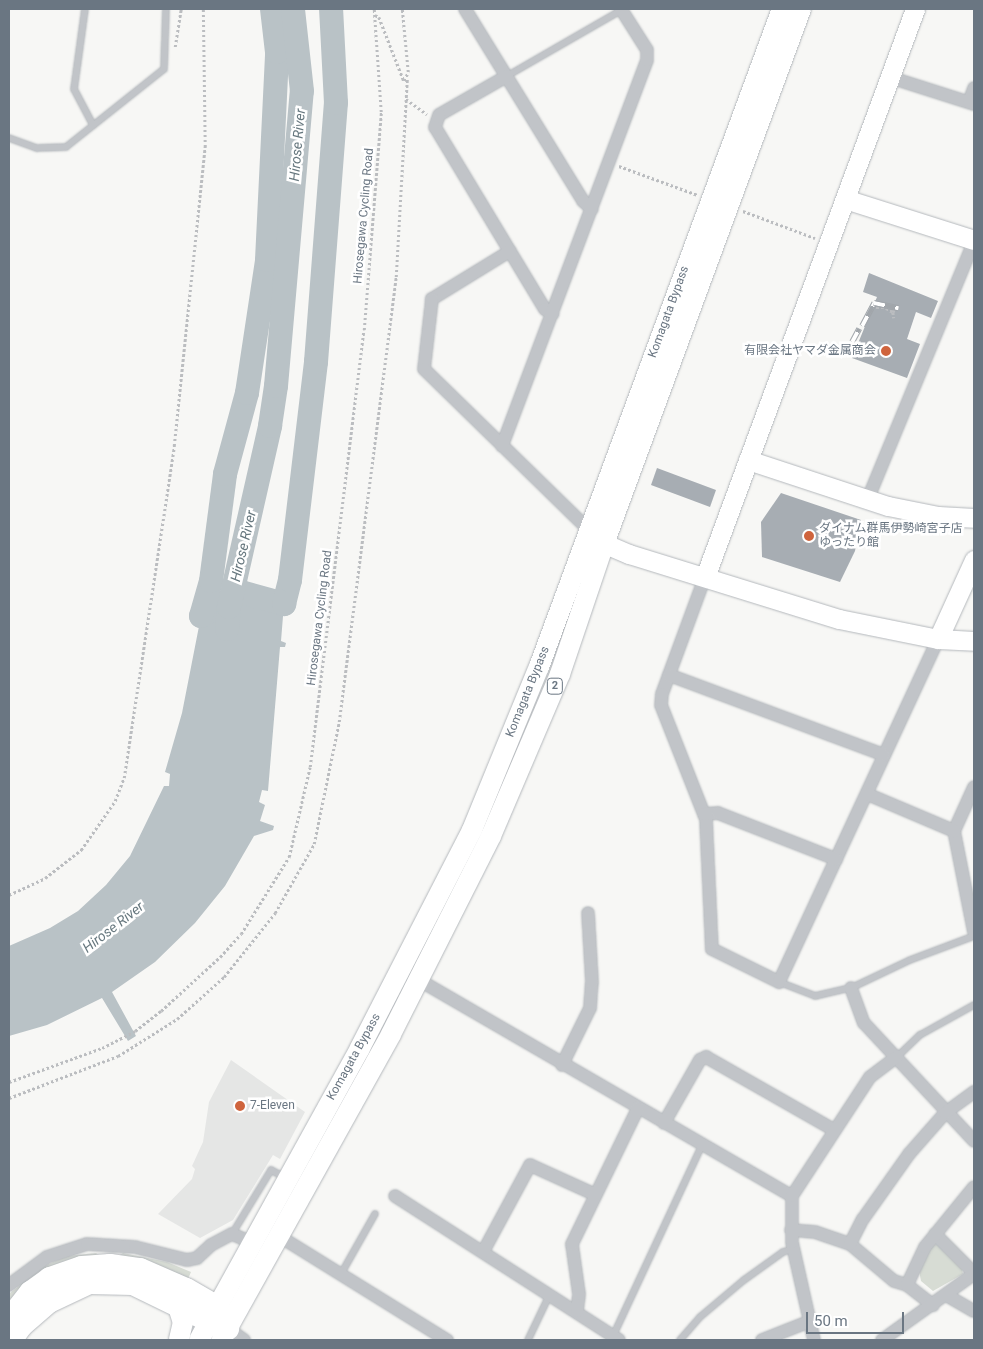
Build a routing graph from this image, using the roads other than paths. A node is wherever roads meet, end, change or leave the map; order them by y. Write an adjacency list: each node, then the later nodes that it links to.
1 (85, 9): 12 (lane)
2 (166, 9): 12 (lane)
3 (465, 9): 8 (street)
4 (622, 9): 8 (lane); 16 (street)
5 (782, 9): 15 (main road, Komagata Bypass / 2)
6 (801, 9): 15 (main road, Komagata Bypass / 2)
7 (915, 9): 9 (street)
8 (507, 76): 16 (street); 18 (street)
9 (890, 77): 11 (street); 14 (street)
10 (974, 88): 11 (street)
11 (972, 103)
12 (94, 125): 13 (lane)
13 (9, 138)
14 (845, 199): 17 (street); 21 (street)
15 (720, 203): 24 (main road, Komagata Bypass / 2)
16 (592, 209): 19 (street)
17 (974, 241): 22 (street)
18 (510, 251): 19 (street); 20 (street)
19 (553, 314): 20 (street)
20 (502, 446): 24 (street)
21 (748, 460): 22 (street); 26 (street)
22 (867, 501): 23 (street)
23 (974, 518)
24 (597, 535): 26 (street); 37 (main road, Komagata Bypass / 2); 39 (main road, Komagata Bypass / 2)
25 (974, 560): 27 (street)
26 (705, 576): 27 (street); 29 (street)
27 (938, 639): 28 (street); 30 (street)
28 (974, 641)
29 (669, 675): 30 (street); 33 (street)
30 (884, 756): 32 (street)
31 (974, 787): 34 (street)
32 (867, 794): 34 (street); 35 (street)
33 (704, 814): 35 (street); 42 (street)
34 (954, 831): 38 (street)
35 (836, 859): 42 (street)
36 (588, 913): 46 (street)
37 (424, 926): 39 (lane); 54 (main road, Komagata Bypass / 2)
38 (974, 932)
39 (443, 936): 41 (main road, Komagata Bypass / 2)
40 (974, 936): 43 (lane)
41 (419, 980): 46 (street); 63 (main road, Komagata Bypass / 2)
42 (779, 982): 43 (lane)
43 (851, 988): 45 (street)
44 (974, 1005): 45 (lane)
45 (897, 1057): 49 (street); 51 (street)
46 (562, 1065): 48 (street)
47 (974, 1092): 49 (street)
48 (638, 1108): 50 (street); 57 (street)
49 (945, 1113): 52 (street); 65 (street)
50 (664, 1123): 51 (street); 53 (street)
51 (834, 1130): 58 (street)
52 (974, 1141)
53 (702, 1145): 58 (street); 82 (lane)
54 (287, 1179): 61 (lane); 64 (main road, Komagata Bypass / 2)
55 (974, 1187): 62 (street)
56 (395, 1196): 67 (street)
57 (596, 1196): 67 (street); 77 (street)
58 (792, 1196): 60 (street)
59 (375, 1214): 69 (lane)
60 (791, 1230): 65 (street); 66 (street)
61 (232, 1234): 64 (street); 68 (street)
62 (935, 1234): 70 (street); 72 (street)
63 (279, 1236): 69 (street); 81 (main road, Komagata Bypass / 2)
64 (253, 1242): 81 (main road, Komagata Bypass / 2)
65 (850, 1244): 72 (street)
66 (793, 1248): 80 (street); 87 (lane)
67 (483, 1252): 74 (street)
68 (110, 1255): 71 (street); 79 (highway); 81 (highway)
69 (341, 1274): 85 (street)
70 (974, 1274): 73 (street)
71 (9, 1285)
72 (907, 1285): 76 (street)
73 (946, 1295): 76 (street); 78 (street)
74 (549, 1296): 77 (street); 86 (lane)
75 (177, 1304): 81 (highway); 83 (highway); 84 (main road)
76 (933, 1305): 90 (street)
77 (577, 1311): 82 (street)
78 (974, 1311)
79 (9, 1321)
80 (808, 1322): 88 (street); 89 (street)
81 (219, 1330)
82 (614, 1339)
83 (10, 1340)
84 (179, 1340)
85 (447, 1340)
86 (528, 1340)
87 (680, 1340)
88 (762, 1340)
89 (814, 1340)
90 (882, 1340)

